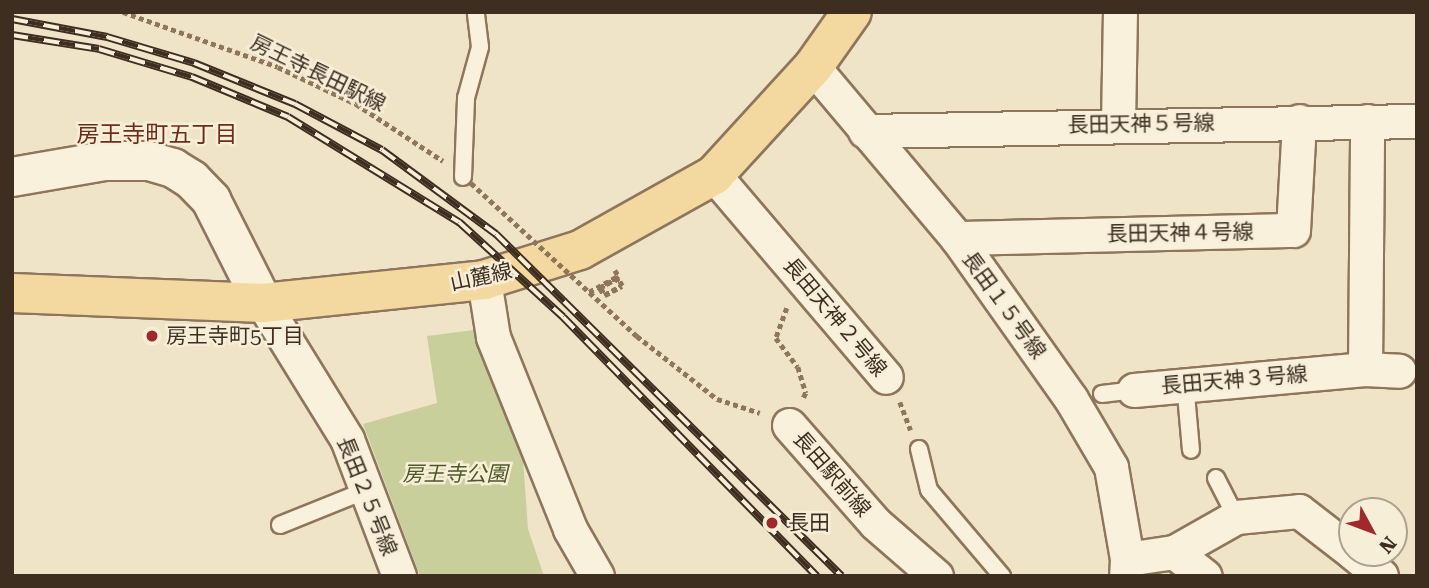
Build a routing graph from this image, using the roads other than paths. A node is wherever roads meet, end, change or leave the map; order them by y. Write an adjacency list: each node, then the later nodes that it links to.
1 (476, 12): 12 (lane)
2 (1120, 12): 8 (street)
3 (847, 14): 4 (main road, 山麓線)
4 (813, 67): 9 (street, 長田１５号線); 10 (main road, 山麓線)
5 (1299, 121): 6 (street, 長田天神５号線); 8 (street, 長田天神５号線); 13 (street, 長田天神４号線)
6 (1367, 121): 7 (street, 長田天神５号線); 17 (street)
7 (1417, 121)
8 (1118, 125): 9 (street, 長田天神５号線)
9 (865, 131): 13 (street, 長田１５号線)
10 (715, 174): 14 (main road, 山麓線); 19 (street, 長田天神２号線)
11 (12, 177): 16 (street, 長田２５号線)
12 (467, 180)
13 (957, 238): 31 (street, 長田１５号線)
14 (484, 280): 16 (main road, 山麓線); 33 (street)
15 (12, 293): 16 (main road, 山麓線)
16 (263, 303): 26 (street, 長田２５号線)
17 (1365, 369): 18 (street, 長田天神３号線); 20 (street, 長田天神３号線)
18 (1399, 371)
19 (886, 377)
20 (1185, 383): 21 (street, 長田天神３号線); 24 (lane)
21 (1118, 392)
22 (789, 425): 34 (street, 長田駅前線)
23 (919, 449): 35 (lane)
24 (1191, 450)
25 (1216, 478): 27 (lane)
26 (367, 490): 28 (lane); 32 (street, 長田２５号線)
27 (1236, 517): 29 (street); 30 (street)
28 (280, 524)
29 (1338, 542)
30 (1174, 552): 31 (street); 36 (street)
31 (1127, 567)
32 (399, 576)
33 (597, 576)
34 (936, 576)
35 (1002, 576)
36 (1205, 576)

